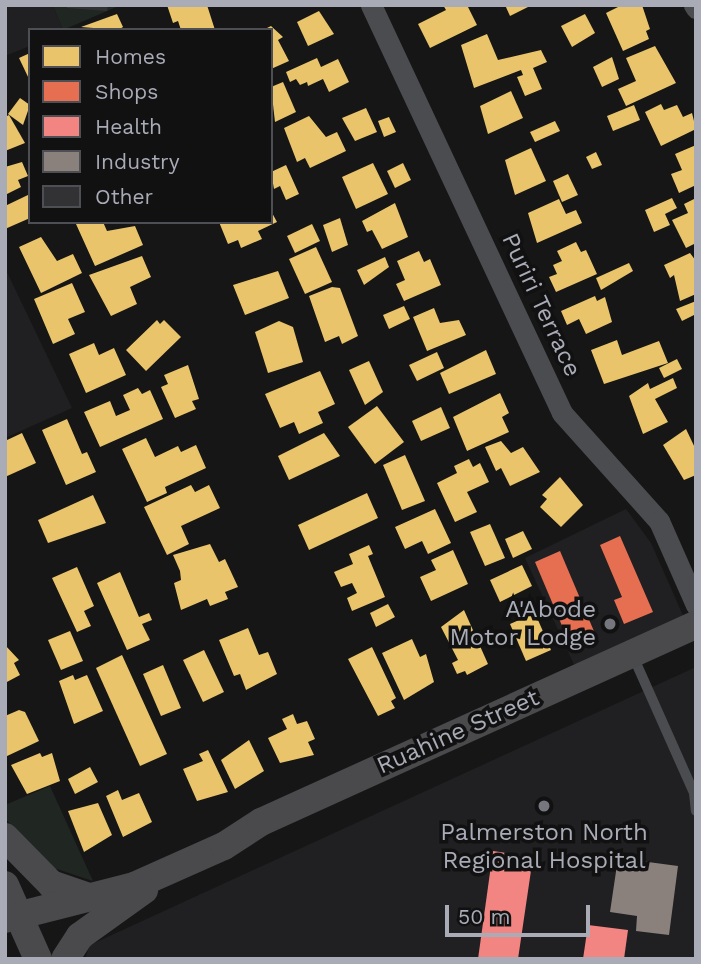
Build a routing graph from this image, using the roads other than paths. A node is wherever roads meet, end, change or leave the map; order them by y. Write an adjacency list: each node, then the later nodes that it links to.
1 (372, 5): 2 (street, Puriri Terrace)
2 (696, 605)
3 (696, 625): 5 (main road, Ruahine Street)
4 (696, 645): 5 (main road, Ruahine Street)
5 (636, 662): 6 (lane); 9 (main road, Ruahine Street)
6 (695, 794): 7 (lane)
7 (696, 811)
8 (5, 837): 11 (main road)
9 (174, 868): 11 (main road, Ruahine Street); 14 (main road)
10 (5, 885): 12 (main road)
11 (94, 898): 12 (main road, Ruahine Street)
12 (12, 918): 13 (main road)
13 (38, 959)
14 (65, 959)

